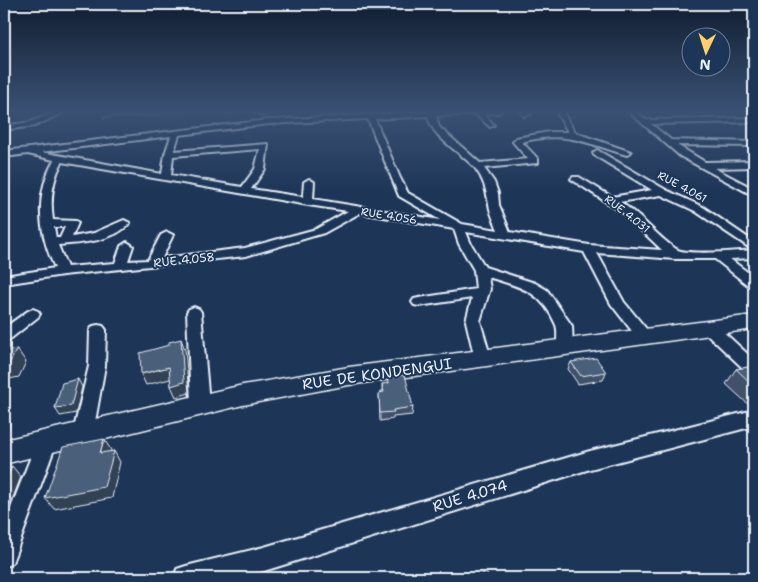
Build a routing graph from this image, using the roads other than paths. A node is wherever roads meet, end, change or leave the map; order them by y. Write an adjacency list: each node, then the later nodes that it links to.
1 (128, 138): 10 (street)
2 (174, 138): 14 (street)
3 (379, 138): 30 (street)
4 (447, 138): 18 (street)
5 (526, 138): 18 (street)
6 (583, 138): 11 (street)
7 (664, 138): 8 (street)
8 (669, 142): 9 (street); 17 (street)
9 (754, 144)
10 (27, 151): 13 (street); 15 (street, RUE 4.056)
11 (627, 152)
12 (596, 153): 24 (street, RUE 4.061)
13 (4, 154)
14 (169, 154): 19 (street); 23 (street)
15 (59, 159): 19 (street, RUE 4.056); 29 (street)
16 (754, 164): 17 (street)
17 (703, 165): 22 (street)
18 (478, 166): 31 (street)
19 (166, 177): 23 (street, RUE 4.056)
20 (576, 179): 25 (street, RUE 4.031)
21 (309, 182): 26 (street)
22 (752, 190)
23 (244, 191): 26 (street, RUE 4.056)
24 (662, 192): 25 (street); 36 (street, RUE 4.061)
25 (612, 200): 39 (street, RUE 4.031)
26 (308, 202): 27 (street, RUE 4.056)
27 (358, 210): 30 (street, RUE 4.056); 41 (street, RUE 4.058)
28 (124, 223): 33 (street)
29 (47, 224): 33 (street); 34 (street)
30 (459, 227): 31 (street, RUE 4.056); 44 (street)
31 (505, 234): 37 (street, RUE 4.056)
32 (167, 235): 41 (street)
33 (65, 240): 34 (street)
34 (50, 242): 43 (street)
35 (127, 246): 42 (street)
36 (754, 247)
37 (589, 249): 39 (street, RUE 4.056); 55 (street)
38 (754, 254): 40 (street, RUE 4.056)
39 (674, 255): 40 (street, RUE 4.056)
40 (719, 256): 46 (street)
41 (153, 263): 42 (street, RUE 4.058)
42 (120, 266): 43 (street, RUE 4.058)
43 (63, 270): 45 (street, RUE 4.058)
44 (480, 270): 47 (street); 56 (street)
45 (4, 280)
46 (754, 283)
47 (481, 292): 48 (street); 57 (street)
48 (418, 302)
49 (194, 312): 59 (street)
50 (33, 314): 54 (street)
51 (754, 322): 52 (main road, RUE DE KONDENGUI)
52 (711, 329): 55 (main road, RUE DE KONDENGUI); 58 (street)
53 (98, 330): 61 (street)
54 (4, 336)
55 (644, 336): 56 (main road, RUE DE KONDENGUI)
56 (565, 348): 57 (main road, RUE DE KONDENGUI)
57 (483, 359): 59 (main road, RUE DE KONDENGUI)
58 (754, 369)
59 (200, 404): 61 (main road, RUE DE KONDENGUI)
60 (754, 418): 65 (street, RUE 4.074)
61 (83, 433): 62 (main road, RUE DE KONDENGUI)
62 (47, 441): 63 (main road, RUE DE KONDENGUI); 64 (street)
63 (4, 452)
64 (4, 555)
65 (186, 578)

